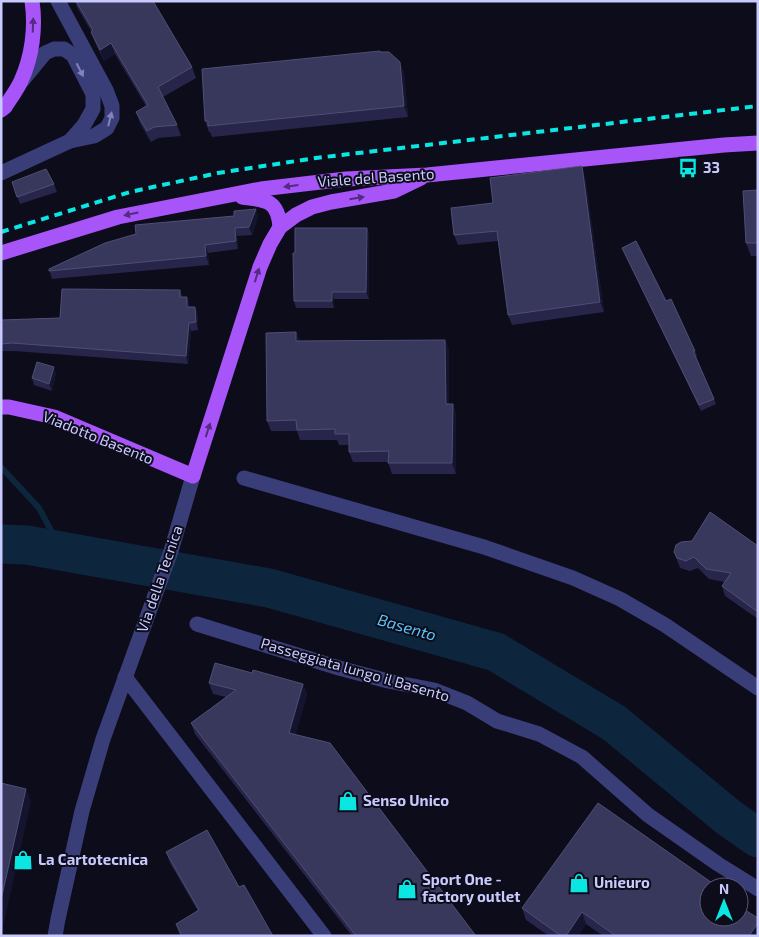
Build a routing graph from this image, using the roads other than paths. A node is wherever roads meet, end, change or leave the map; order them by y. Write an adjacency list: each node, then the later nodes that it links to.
1 (32, 1): 3 (main road, one-way to 1)
2 (58, 1): 5 (street, one-way to 2)
3 (21, 82): 4 (main road); 5 (street, one-way to 5)
4 (1, 110)
5 (70, 140): 7 (street)
6 (758, 143): 8 (main road, Viale del Basento)
7 (1, 173)
8 (427, 175): 9 (main road, Viale del Basento, one-way to 9); 10 (main road, Via della Tecnica, one-way to 8)
9 (227, 196): 10 (main road); 11 (main road, Viale del Basento, one-way to 11)
10 (280, 227): 13 (main road, Via della Tecnica, one-way to 10)
11 (1, 253)
12 (1, 407): 13 (main road, Viadotto Basento)
13 (193, 476): 16 (street, Via della Tecnica)
14 (244, 478): 17 (street)
15 (197, 624): 18 (street, Passeggiata lungo il Basento)
16 (125, 677): 19 (street, Via della Tecnica); 20 (street)
17 (758, 688)
18 (758, 889)
19 (55, 936)
20 (324, 936)

